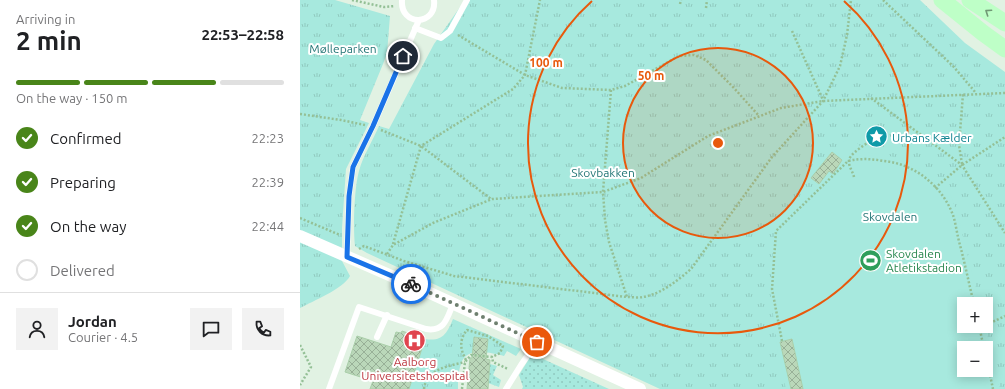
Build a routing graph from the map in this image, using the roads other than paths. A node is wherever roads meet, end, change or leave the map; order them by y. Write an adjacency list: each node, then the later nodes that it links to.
1 (434, 0): 6 (lane)
2 (466, 0): 8 (lane)
3 (942, 0): 9 (street)
4 (970, 0): 7 (street, one-way to 4)
5 (402, 3): 6 (lane)
6 (418, 20): 8 (lane)
7 (1005, 23)
8 (415, 28): 11 (lane)
9 (1005, 49)
10 (300, 236): 11 (street)
11 (347, 257): 12 (street)
12 (454, 304): 13 (lane); 15 (street)
13 (387, 315): 14 (lane); 16 (lane)
14 (377, 337)
15 (537, 342): 17 (lane); 18 (street)
16 (329, 389)
17 (506, 389)
18 (640, 389)

